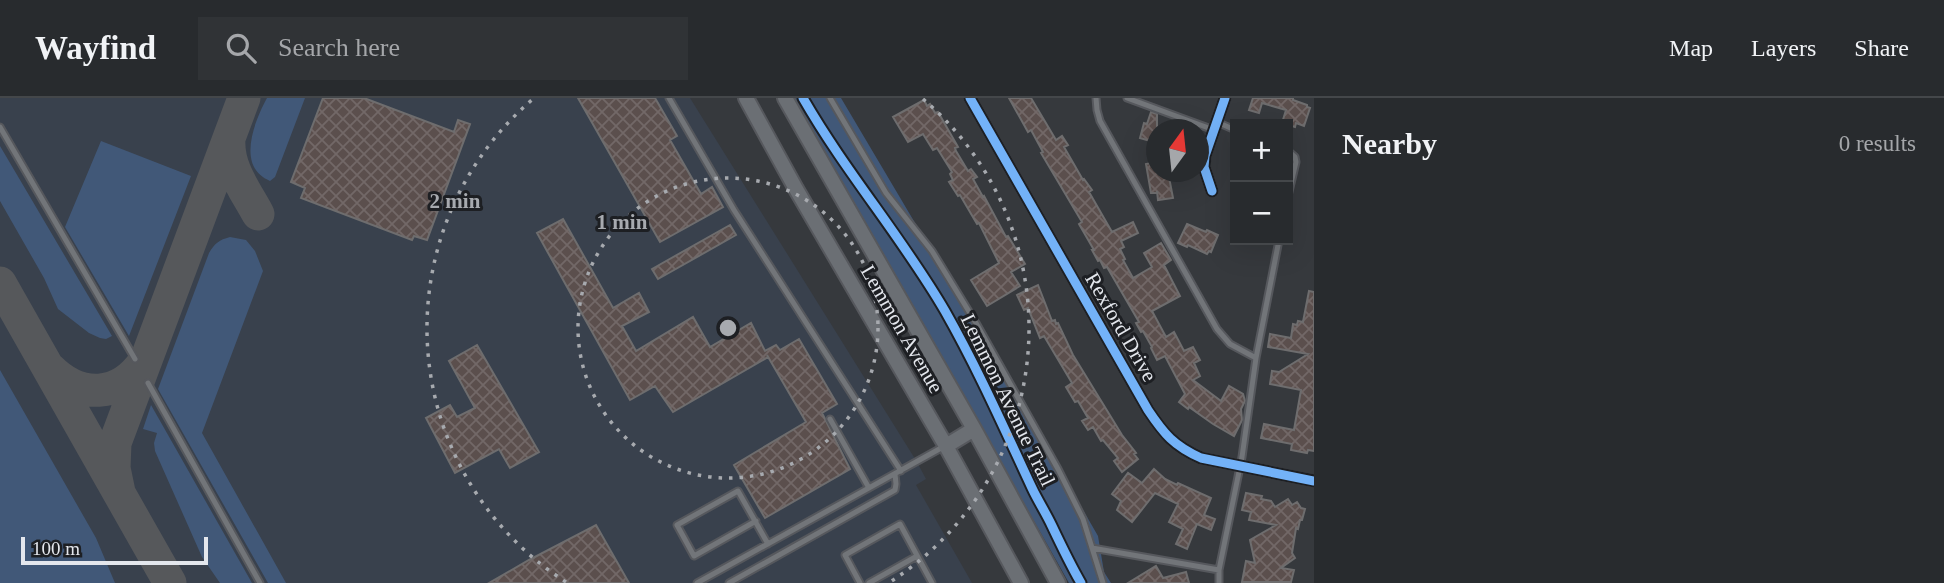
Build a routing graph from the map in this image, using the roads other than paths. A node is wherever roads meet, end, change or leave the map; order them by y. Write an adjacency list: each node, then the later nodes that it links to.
1 (669, 98): 23 (lane)
2 (746, 98): 21 (main road, Lemmon Avenue)
3 (785, 98): 20 (main road, Lemmon Avenue)
4 (830, 98): 28 (lane)
5 (970, 98): 22 (street, Rexford Drive)
6 (1096, 98): 16 (lane)
7 (1127, 98): 9 (lane)
8 (1225, 98): 9 (street)
9 (1215, 126): 11 (lane); 14 (street)
10 (0, 127): 17 (lane)
11 (1230, 129)
12 (1293, 155): 13 (lane)
13 (1293, 175)
14 (1212, 191)
15 (1278, 245): 16 (lane)
16 (1256, 358): 22 (lane)
17 (135, 359)
18 (148, 383): 31 (lane)
19 (830, 419): 25 (lane)
20 (974, 429): 21 (main road); 38 (main road, Lemmon Avenue)
21 (946, 446): 23 (lane); 37 (main road, Lemmon Avenue)
22 (1240, 466): 24 (street, Rexford Drive); 30 (lane)
23 (898, 472): 25 (lane); 33 (lane)
24 (1314, 481)
25 (869, 488): 27 (lane)
26 (756, 521): 26 (lane); 27 (lane)
27 (768, 544): 32 (lane)
28 (1092, 548): 30 (lane); 39 (lane)
29 (917, 556): 34 (lane); 35 (lane); 36 (lane)
30 (1219, 570): 40 (lane)
31 (260, 583)
32 (697, 583)
33 (729, 583)
34 (860, 583)
35 (870, 583)
36 (932, 583)
37 (1021, 583)
38 (1058, 583)
39 (1103, 583)
40 (1219, 583)

